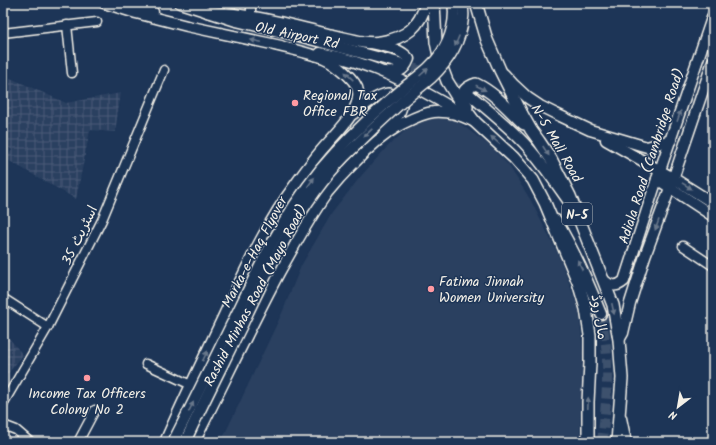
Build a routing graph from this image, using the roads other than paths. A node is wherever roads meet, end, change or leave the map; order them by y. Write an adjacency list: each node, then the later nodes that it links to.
1 (104, 3): 15 (main road, Old Airport Rd)
2 (131, 3): 15 (main road)
3 (180, 3): 10 (main road)
4 (251, 3): 12 (street)
5 (426, 3): 17 (highway)
6 (434, 3): 27 (highway)
7 (453, 3): 55 (main road, Marka-e-Haq Flyover, one-way to 7, bridge)
8 (462, 3): 56 (main road, Marka-e-Haq Flyover, one-way to 56, bridge)
9 (476, 3): 22 (highway, N-5 Mall Road / N-5)
10 (208, 12): 12 (highway); 19 (main road)
11 (713, 15): 31 (main road, Adiala Road (Cambridge Road), one-way to 11)
12 (251, 17): 17 (highway)
13 (97, 22): 14 (street)
14 (67, 25): 16 (street); 24 (street)
15 (188, 26): 18 (main road, Old Airport Rd, one-way to 15)
16 (3, 33)
17 (368, 42): 23 (main road)
18 (274, 45): 23 (main road, Old Airport Rd); 26 (main road, Rashid Minhas Road (Mayo Road), one-way to 18)
19 (399, 63)
20 (712, 68): 33 (main road, Adiala Road (Cambridge Road))
21 (164, 70): 44 (street, اسٹریٹ 35)
22 (500, 70): 28 (highway, N-5 Mall Road / N-5); 29 (main road)
23 (383, 72): 27 (main road, Old Airport Rd)
24 (72, 73)
25 (469, 94): 37 (main road)
26 (351, 116): 30 (main road); 47 (main road, Rashid Minhas Road (Mayo Road), one-way to 26)
27 (474, 122): 28 (highway, one-way to 28); 30 (main road, Rashid Minhas Road (Mayo Road)); 35 (highway, مال روڈ, one-way to 27)
28 (531, 130): 37 (highway, N-5 Mall Road / N-5, one-way to 37)
29 (590, 130): 31 (main road); 32 (main road)
30 (379, 138): 57 (main road, Rashid Minhas Road (Mayo Road))
31 (671, 140): 32 (main road, Adiala Road (Cambridge Road))
32 (659, 175): 33 (main road); 34 (main road); 41 (main road, Adiala Road (Cambridge Road))
33 (673, 178): 34 (main road, Adiala Road (Cambridge Road)); 36 (main road, one-way to 36)
34 (670, 188): 38 (main road); 45 (main road, Adiala Road (Cambridge Road), one-way to 45)
35 (545, 203): 43 (main road, one-way to 35); 58 (highway, مال روڈ / N-5, one-way to 35)
36 (713, 203)
37 (576, 213): 41 (highway, N-5 Mall Road / N-5)
38 (713, 216)
39 (683, 246): 40 (street)
40 (713, 266)
41 (602, 278): 45 (highway, N-5 Mall Road / N-5, one-way to 45)
42 (3, 298): 44 (street)
43 (601, 314)
44 (48, 327): 48 (street, اسٹریٹ 35)
45 (619, 340): 50 (highway, N-5 Mall Road / N-5)
46 (146, 364): 47 (street)
47 (190, 385): 54 (main road, Rashid Minhas Road (Mayo Road))
48 (3, 404)
49 (95, 410): 53 (street)
50 (620, 412): 59 (highway, N-5 Mall Road / N-5); 60 (main road)
51 (3, 425): 52 (street)
52 (30, 442)
53 (78, 442)
54 (165, 442)
55 (173, 442)
56 (185, 442)
57 (194, 442)
58 (588, 442)
59 (617, 442)
60 (626, 442)

